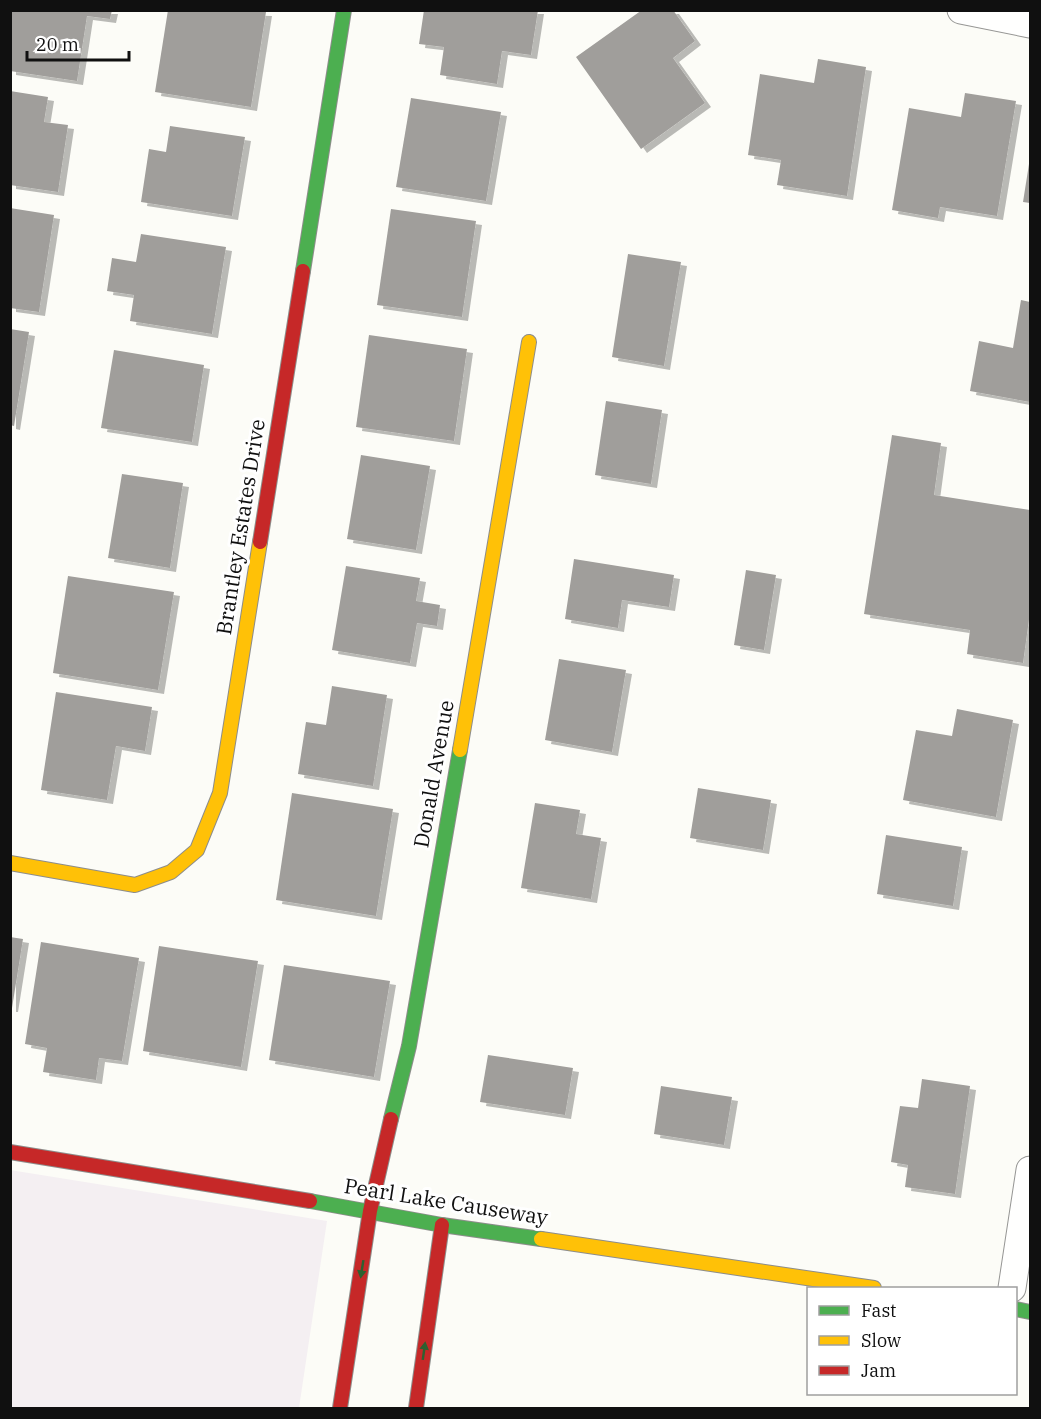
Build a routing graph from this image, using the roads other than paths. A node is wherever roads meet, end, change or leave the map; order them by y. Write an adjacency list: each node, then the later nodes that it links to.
1 (344, 10): 5 (street, Brantley Estates Drive)
2 (961, 10): 3 (street)
3 (1030, 24)
4 (529, 342): 8 (street, Donald Avenue)
5 (10, 863)
6 (10, 1152): 8 (street, Pearl Lake Causeway)
7 (1030, 1170): 11 (street)
8 (370, 1211): 9 (street, Pearl Lake Causeway); 12 (street, Donald Avenue, one-way to 12)
9 (442, 1225): 10 (street, Pearl Lake Causeway); 13 (street, one-way to 9)
10 (867, 1287)
11 (1012, 1287)
12 (340, 1408)
13 (416, 1408)

